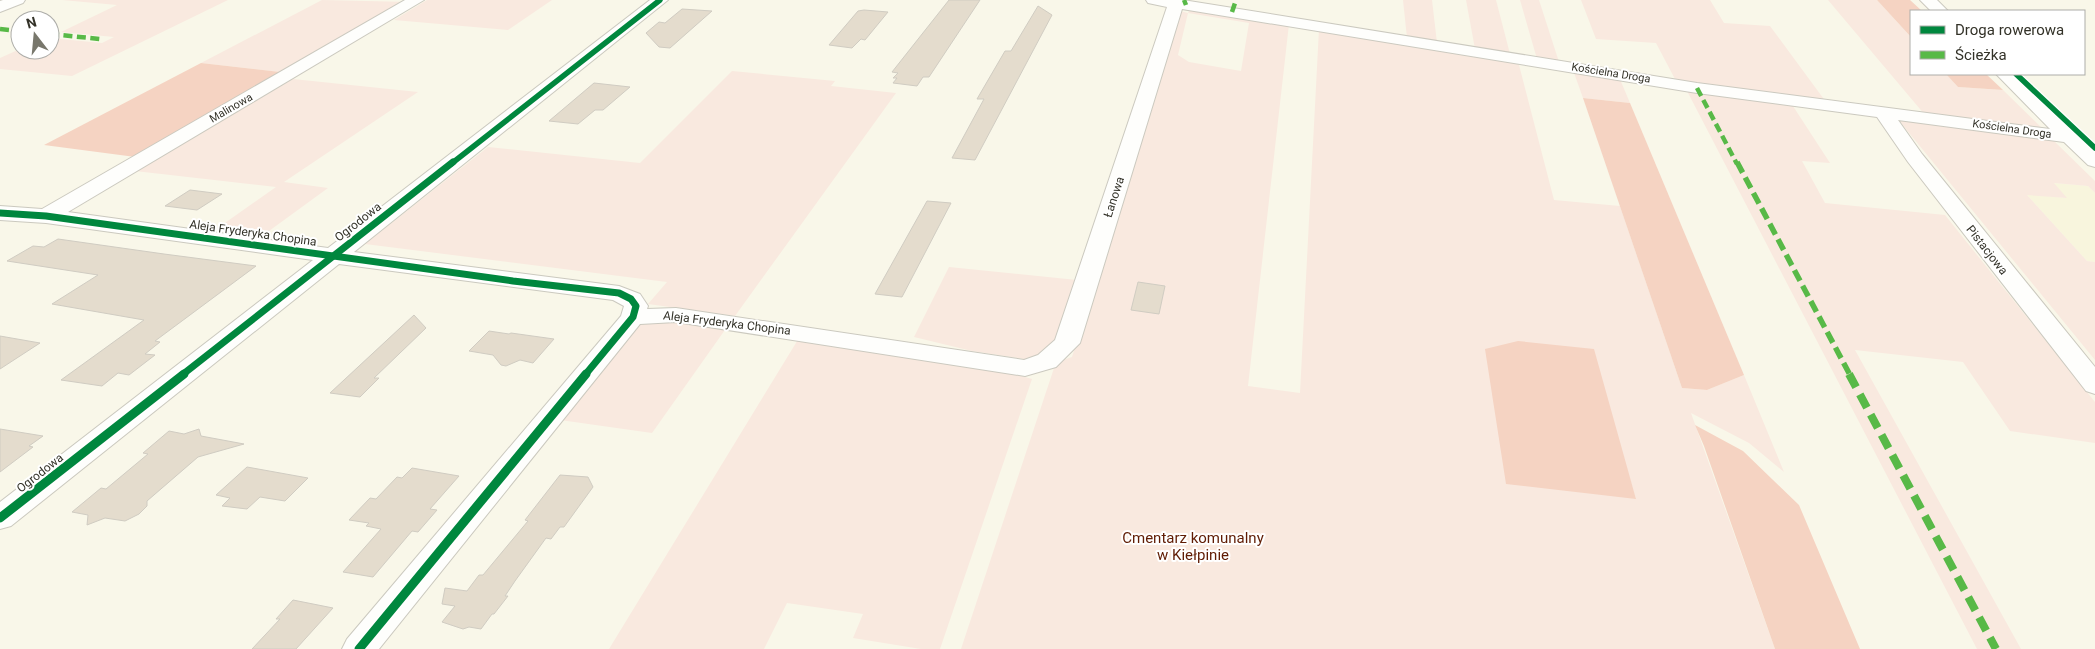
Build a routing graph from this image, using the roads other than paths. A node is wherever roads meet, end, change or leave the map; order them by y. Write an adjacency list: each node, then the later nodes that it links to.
1 (17, 0): 7 (street)
2 (416, 0): 14 (street, Malinowa)
3 (660, 0): 15 (street, Ogrodowa)
4 (1154, 0): 6 (street, Kościelna Droga)
5 (1928, 0): 8 (street)
6 (1176, 4): 10 (street, Kościelna Droga); 17 (street, Łanowa)
7 (0, 7)
8 (1939, 10)
9 (2006, 75): 11 (street)
10 (1883, 112): 11 (street, Kościelna Droga); 18 (street, Pistacjowa)
11 (2070, 137): 12 (street)
12 (2092, 155)
13 (0, 214): 14 (street, Aleja Fryderyka Chopina)
14 (46, 216): 15 (street, Aleja Fryderyka Chopina)
15 (332, 256): 16 (street, Aleja Fryderyka Chopina); 19 (street, Ogrodowa)
16 (633, 317): 17 (street, Aleja Fryderyka Chopina); 20 (street)
17 (1025, 368)
18 (2095, 385)
19 (0, 518)
20 (359, 649)

